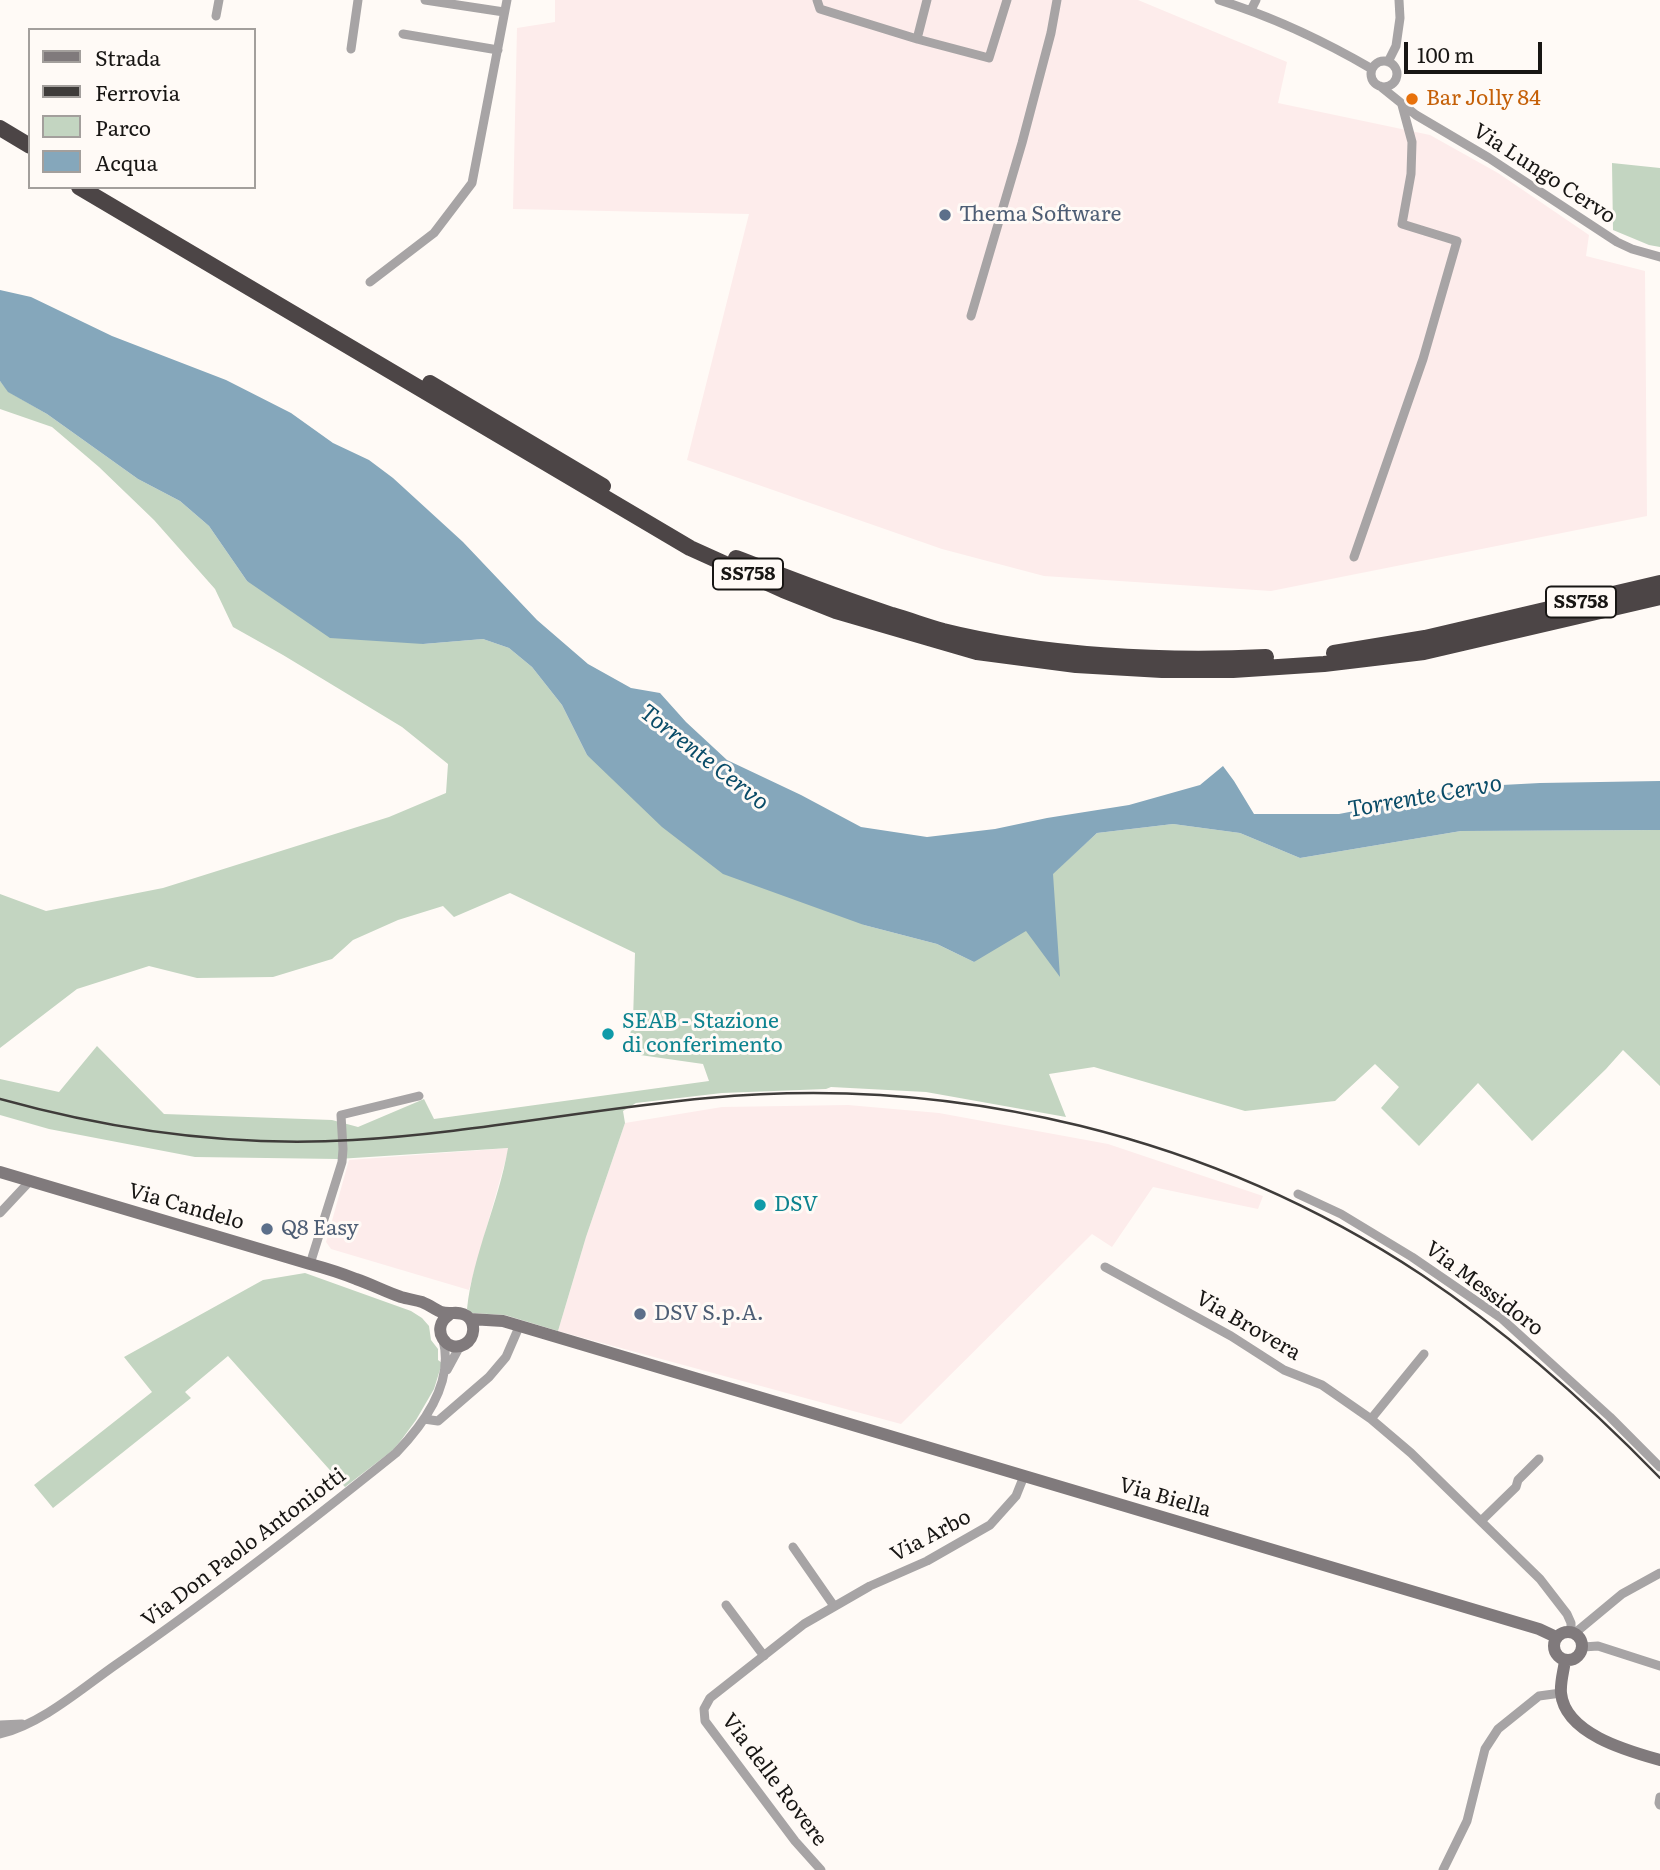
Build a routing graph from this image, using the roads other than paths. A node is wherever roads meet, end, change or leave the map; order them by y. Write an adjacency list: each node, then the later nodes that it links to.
1 (219, 0): 14 (street)
2 (358, 0): 17 (street)
3 (425, 0): 13 (street)
4 (506, 0): 13 (street)
5 (817, 0): 16 (street)
6 (927, 0): 16 (street)
7 (1007, 0): 16 (street)
8 (1057, 0): 33 (street)
9 (1219, 0): 12 (street)
10 (1256, 0): 12 (street)
11 (1399, 0): 19 (street)
12 (1251, 10): 20 (street)
13 (504, 12): 18 (street)
14 (216, 16)
15 (403, 34): 18 (street)
16 (917, 39)
17 (351, 50)
18 (498, 50): 32 (street)
19 (1388, 62): 20 (street); 21 (street)
20 (1372, 69): 22 (street)
21 (1395, 79): 22 (street); 23 (street)
22 (1380, 86): 23 (street, Via Lungo Cervo)
23 (1392, 97): 24 (street, Via Lungo Cervo)
24 (1402, 105): 31 (street, Via Lungo Cervo); 34 (street)
25 (0, 128): 27 (highway)
26 (0, 141): 28 (highway)
27 (28, 145)
28 (28, 157)
29 (82, 189): 36 (highway, SS758)
30 (102, 189): 35 (highway, SS758)
31 (1660, 257)
32 (370, 282)
33 (971, 316)
34 (1354, 557)
35 (1660, 583)
36 (1660, 597)
37 (419, 1096): 42 (street)
38 (0, 1172): 39 (street, Via Candelo)
39 (30, 1181): 41 (street); 42 (street, Via Candelo)
40 (1298, 1194): 55 (street, Via Messidoro)
41 (0, 1213)
42 (310, 1264): 44 (street, Via Candelo)
43 (1105, 1267): 53 (street, Via Brovera)
44 (400, 1296): 45 (street, Via Candelo); 48 (street, Via Candelo)
45 (449, 1315): 46 (street); 48 (street)
46 (470, 1319): 47 (street); 49 (street)
47 (519, 1327): 49 (street); 52 (street); 56 (street, Via Biella)
48 (442, 1333): 49 (street); 51 (street, Via Don Paolo Antoniotti)
49 (466, 1342): 51 (street, Via Don Paolo Antoniotti)
50 (1424, 1354): 53 (street)
51 (446, 1371): 52 (street, Via Don Paolo Antoniotti)
52 (424, 1419): 70 (street, Via Don Paolo Antoniotti)
53 (1371, 1419): 57 (street, Via Brovera)
54 (1539, 1459): 57 (street)
55 (1660, 1467)
56 (1024, 1476): 61 (street, Via Arbo); 63 (street, Via Biella)
57 (1481, 1521): 62 (street, Via Brovera)
58 (793, 1547): 61 (street)
59 (1660, 1573): 62 (street)
60 (726, 1605): 65 (street)
61 (834, 1606): 65 (street, Via Arbo)
62 (1573, 1632): 63 (street); 64 (street)
63 (1556, 1637): 66 (street)
64 (1583, 1647): 66 (street); 67 (street)
65 (764, 1656): 69 (street, Via Arbo)
66 (1566, 1660): 68 (street)
67 (1660, 1666)
68 (1561, 1693): 73 (street); 77 (street)
69 (704, 1709): 76 (street, Via delle Rovere)
70 (31, 1722): 71 (street, Via Don Paolo Antoniotti); 72 (street, Via Don Paolo Antoniotti)
71 (0, 1726)
72 (0, 1734)
73 (1660, 1760)
74 (1660, 1797): 75 (street)
75 (1660, 1805)
76 (821, 1870)
77 (1443, 1870)

